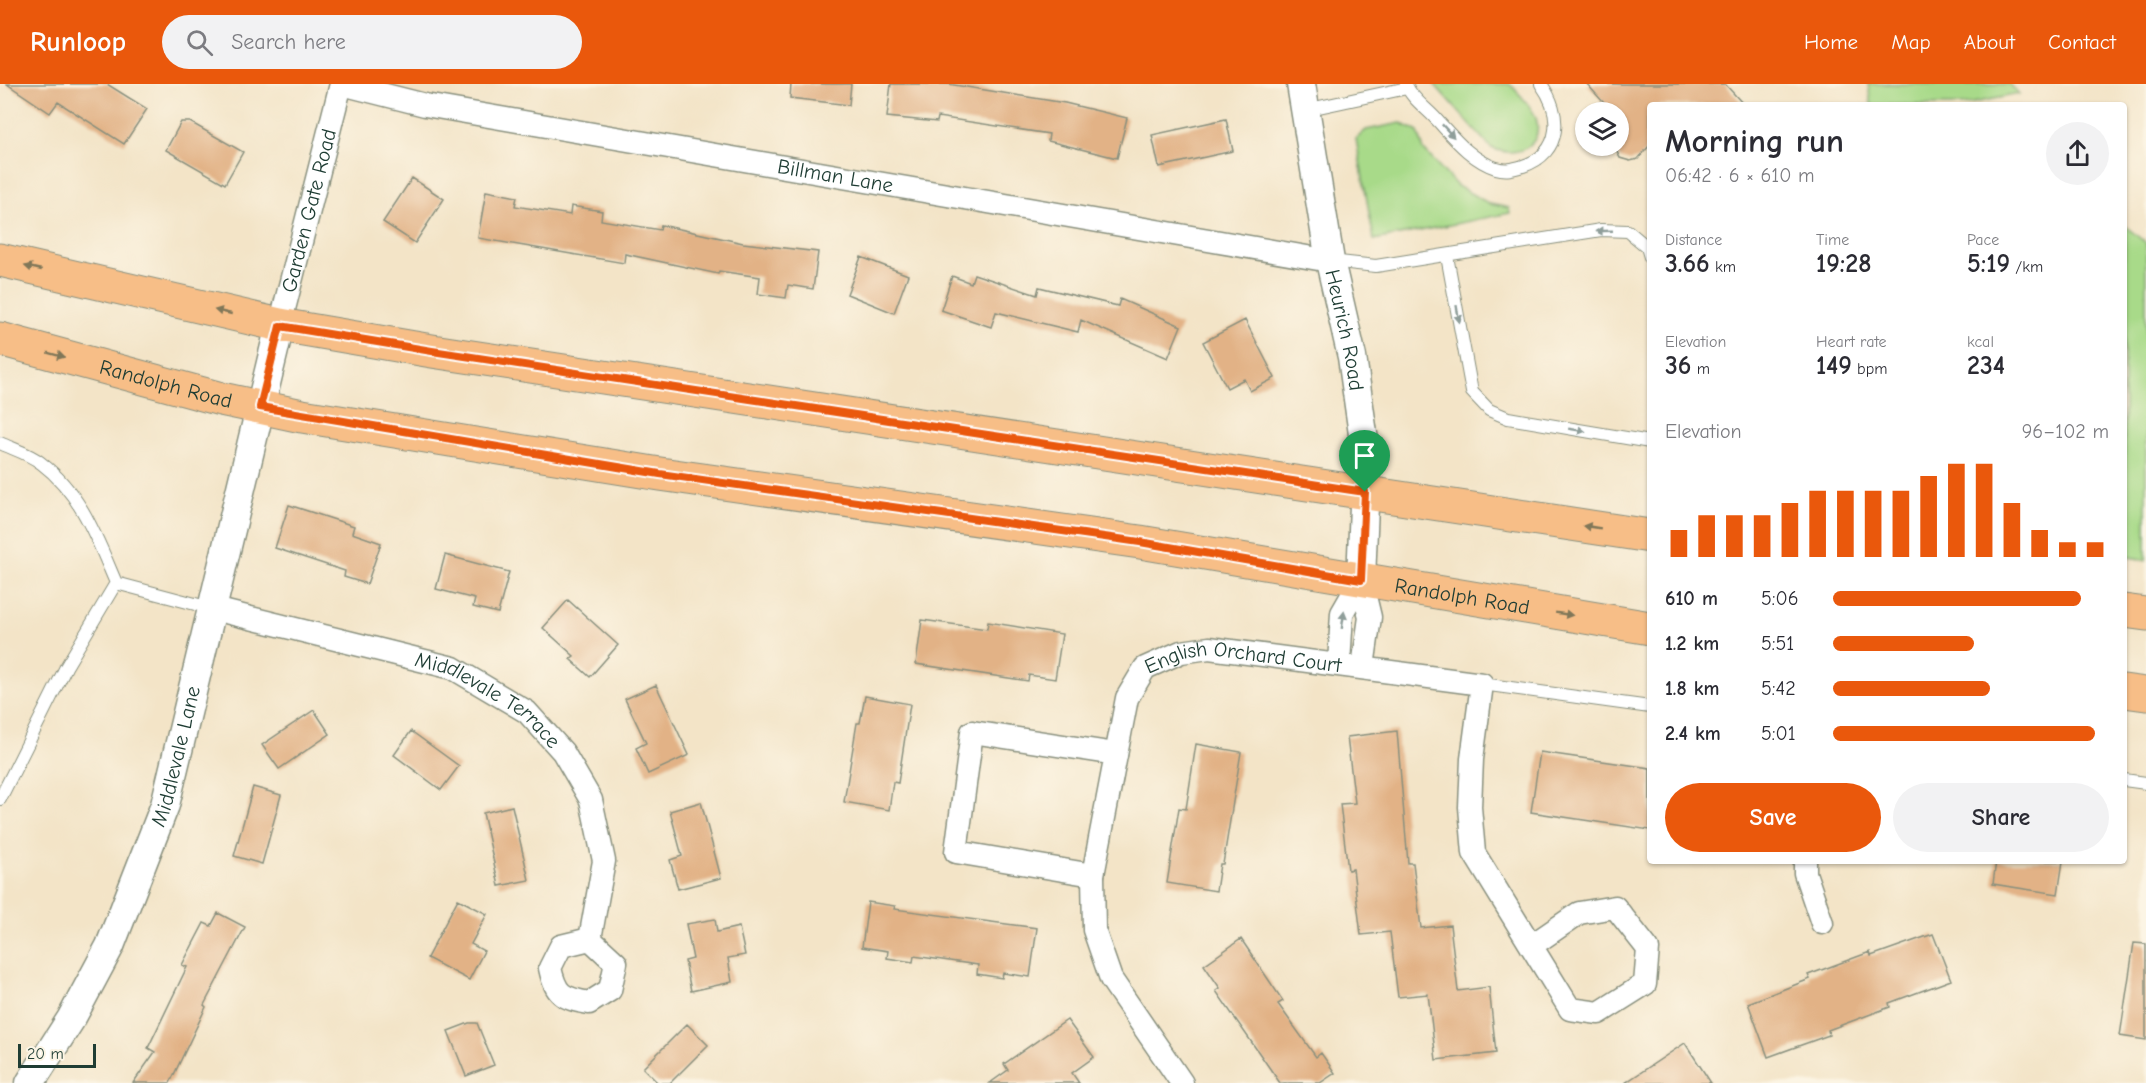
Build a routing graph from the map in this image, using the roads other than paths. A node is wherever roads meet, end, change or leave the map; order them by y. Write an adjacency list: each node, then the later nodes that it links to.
1 (342, 84): 8 (street, Billman Lane); 9 (street, Garden Gate Road)
2 (1540, 84): 3 (lane, one-way to 2)
3 (1407, 86): 4 (lane)
4 (1303, 97): 8 (street, Heurich Road)
5 (1647, 247): 6 (lane, one-way to 6)
6 (1447, 256): 8 (lane); 12 (lane, one-way to 12)
7 (0, 260): 9 (main road, one-way to 7)
8 (1330, 261): 14 (street, Heurich Road)
9 (280, 326): 11 (street, Garden Gate Road); 14 (main road)
10 (0, 339): 11 (main road, Randolph Road, one-way to 11)
11 (260, 407): 16 (main road, Randolph Road); 18 (street, Middlevale Lane)
12 (1647, 441)
13 (0, 443): 17 (lane)
14 (1365, 492): 15 (main road, one-way to 14); 16 (street, Heurich Road)
15 (1647, 536)
16 (1361, 580): 21 (main road, Randolph Road, one-way to 21); 22 (street, one-way to 16); 23 (street)
17 (116, 583): 18 (lane); 31 (lane)
18 (214, 609): 35 (street, Middlevale Terrace); 37 (street, Middlevale Lane)
19 (2127, 611): 20 (main road)
20 (2146, 614)
21 (1647, 628)
22 (1339, 664): 23 (street, English Orchard Court); 28 (street, English Orchard Court)
23 (1363, 667): 24 (street, English Orchard Court)
24 (1482, 684): 27 (lane); 36 (street)
25 (2127, 691): 26 (main road)
26 (2146, 694)
27 (1647, 707)
28 (1116, 754): 33 (street, English Orchard Court); 33 (street)
29 (2127, 780): 30 (lane)
30 (2146, 783)
31 (0, 799)
32 (1804, 864): 34 (street)
33 (1093, 875): 38 (street, English Orchard Court)
34 (1822, 923)
35 (590, 939)
36 (1531, 946): 36 (street)
37 (30, 1083)
38 (1182, 1083)

